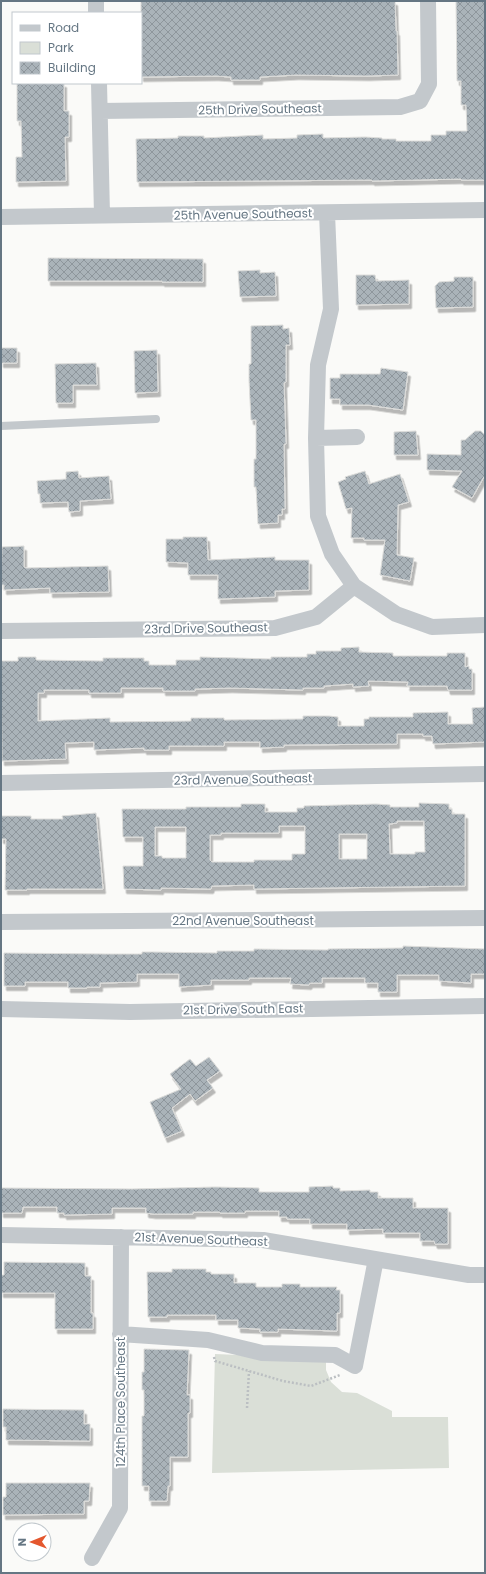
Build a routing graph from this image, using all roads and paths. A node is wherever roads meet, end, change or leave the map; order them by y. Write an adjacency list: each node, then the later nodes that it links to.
1 (96, 1): 3 (street)
2 (428, 1): 5 (street, 25th Drive Southeast)
3 (96, 12)
4 (98, 84): 5 (street)
5 (100, 112): 8 (street)
6 (485, 210): 7 (street, 25th Avenue Southeast)
7 (327, 213): 8 (street, 25th Avenue Southeast); 13 (street)
8 (102, 216): 9 (street, 25th Avenue Southeast)
9 (1, 218)
10 (156, 419): 11 (lane)
11 (1, 426)
12 (357, 437): 13 (street)
13 (316, 438): 14 (street)
14 (354, 586): 15 (street); 16 (street, 23rd Drive Southeast)
15 (485, 625)
16 (1, 631)
17 (485, 774): 18 (street, 23rd Avenue Southeast)
18 (1, 783)
19 (485, 918): 20 (street, 22nd Avenue Southeast)
20 (1, 922)
21 (485, 1006): 22 (street, 21st Drive South East)
22 (1, 1009)
23 (1, 1235): 24 (street, 21st Avenue Southeast)
24 (121, 1237): 25 (street, 21st Avenue Southeast); 27 (street, 124th Place Southeast)
25 (376, 1259): 26 (street, 21st Avenue Southeast); 29 (street)
26 (485, 1275)
27 (120, 1334): 28 (street); 32 (street, 124th Place Southeast)
28 (212, 1340): 29 (street); 30 (path)
29 (355, 1366): 30 (path)
30 (249, 1371): 31 (path)
31 (246, 1408)
32 (92, 1558)

